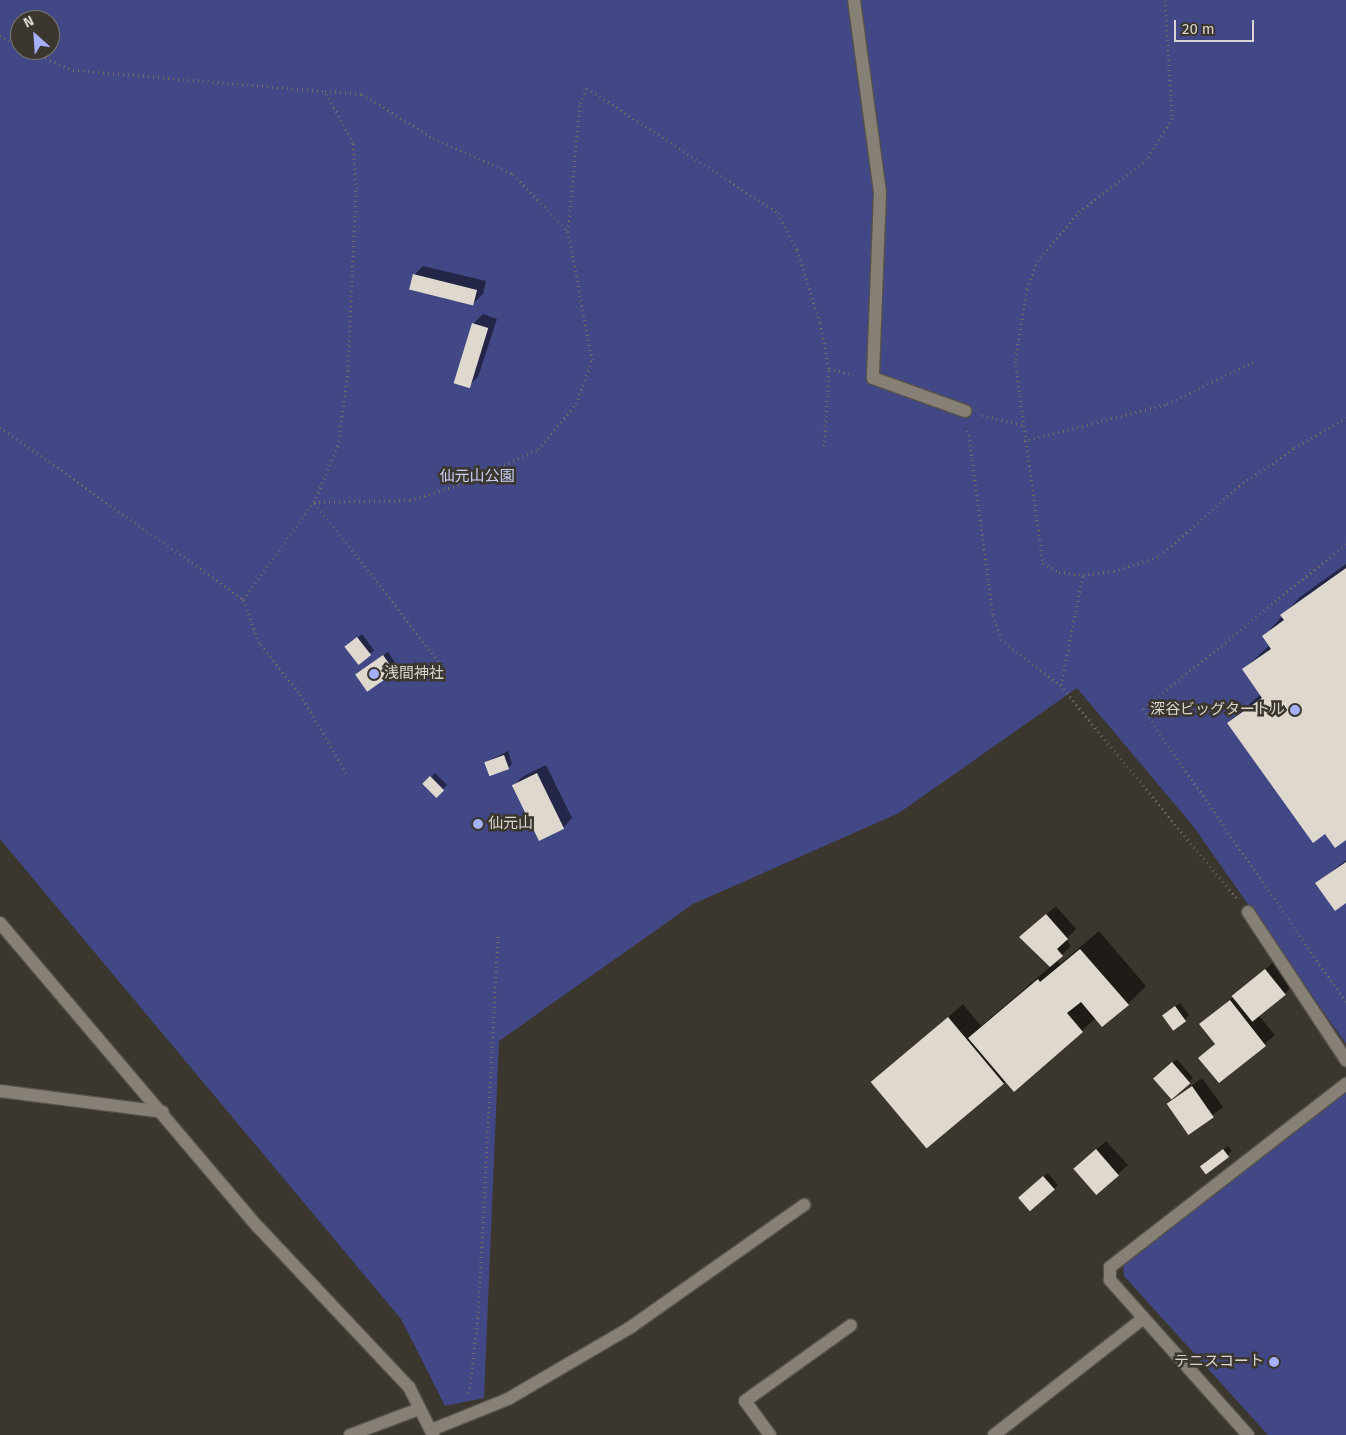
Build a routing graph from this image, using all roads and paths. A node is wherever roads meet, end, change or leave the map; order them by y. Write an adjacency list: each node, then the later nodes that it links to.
1 (854, 0): 8 (street)
2 (1165, 0): 11 (path)
3 (50, 60): 4 (path)
4 (325, 91): 5 (path); 15 (path)
5 (568, 231): 7 (path); 15 (path)
6 (1257, 360): 13 (path)
7 (829, 369): 8 (path); 14 (path)
8 (873, 378): 9 (street)
9 (965, 411): 11 (path); 20 (path)
10 (1346, 418): 17 (path)
11 (1023, 425): 13 (path)
12 (0, 427): 18 (path)
13 (1024, 441): 17 (path)
14 (824, 446)
15 (314, 502): 18 (path); 19 (path)
16 (1346, 544): 25 (path)
17 (1083, 575): 20 (path)
18 (242, 599): 21 (path)
19 (445, 669)
20 (1060, 685): 22 (path)
21 (346, 773)
22 (1248, 912): 26 (street)
23 (0, 923): 29 (street)
24 (498, 937): 34 (path)
25 (1346, 1002)
26 (1346, 1060)
27 (1346, 1084): 31 (street)
28 (0, 1091): 29 (street)
29 (163, 1112): 33 (street)
30 (804, 1205): 34 (street)
31 (1144, 1318): 38 (street); 39 (street)
32 (851, 1325): 37 (street)
33 (420, 1409): 35 (street); 36 (street)
34 (466, 1416): 35 (street)
35 (432, 1433)
36 (350, 1435)
37 (770, 1435)
38 (994, 1435)
39 (1248, 1435)

